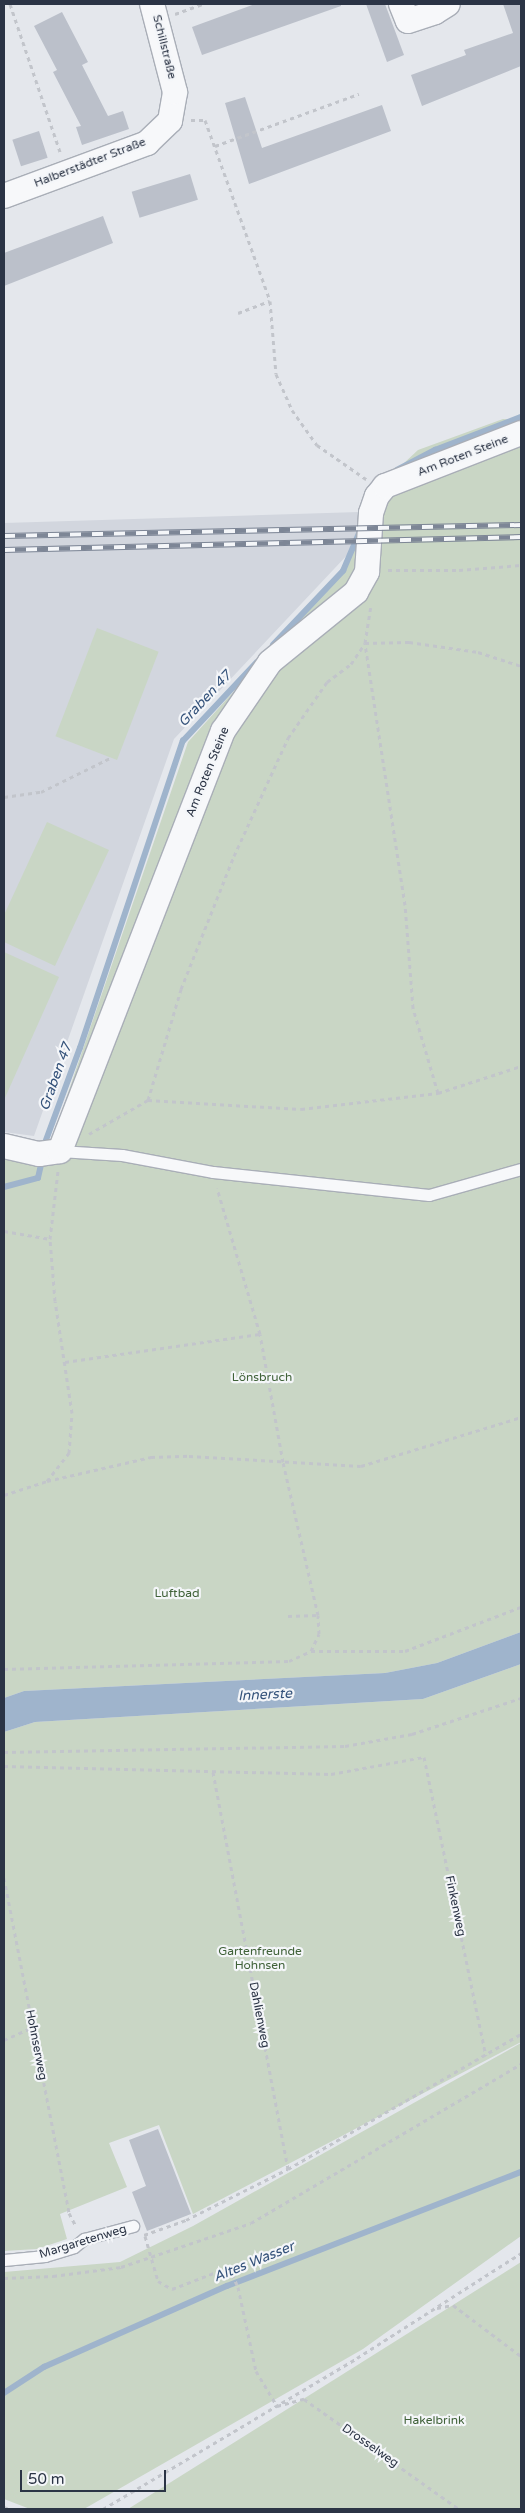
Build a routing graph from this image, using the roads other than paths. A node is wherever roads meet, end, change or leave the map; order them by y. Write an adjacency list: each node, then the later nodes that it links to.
1 (401, 4): 2 (street)
2 (448, 4)
3 (155, 12): 4 (street, Schillstraße)
4 (170, 121): 5 (street, Halberstädter Straße)
5 (4, 196)
6 (521, 434): 8 (street, Am Roten Steine)
7 (4, 1146): 8 (street)
8 (60, 1151): 9 (lane)
9 (521, 1170)
10 (133, 2226): 11 (lane, Margaretenweg)
11 (4, 2260)

